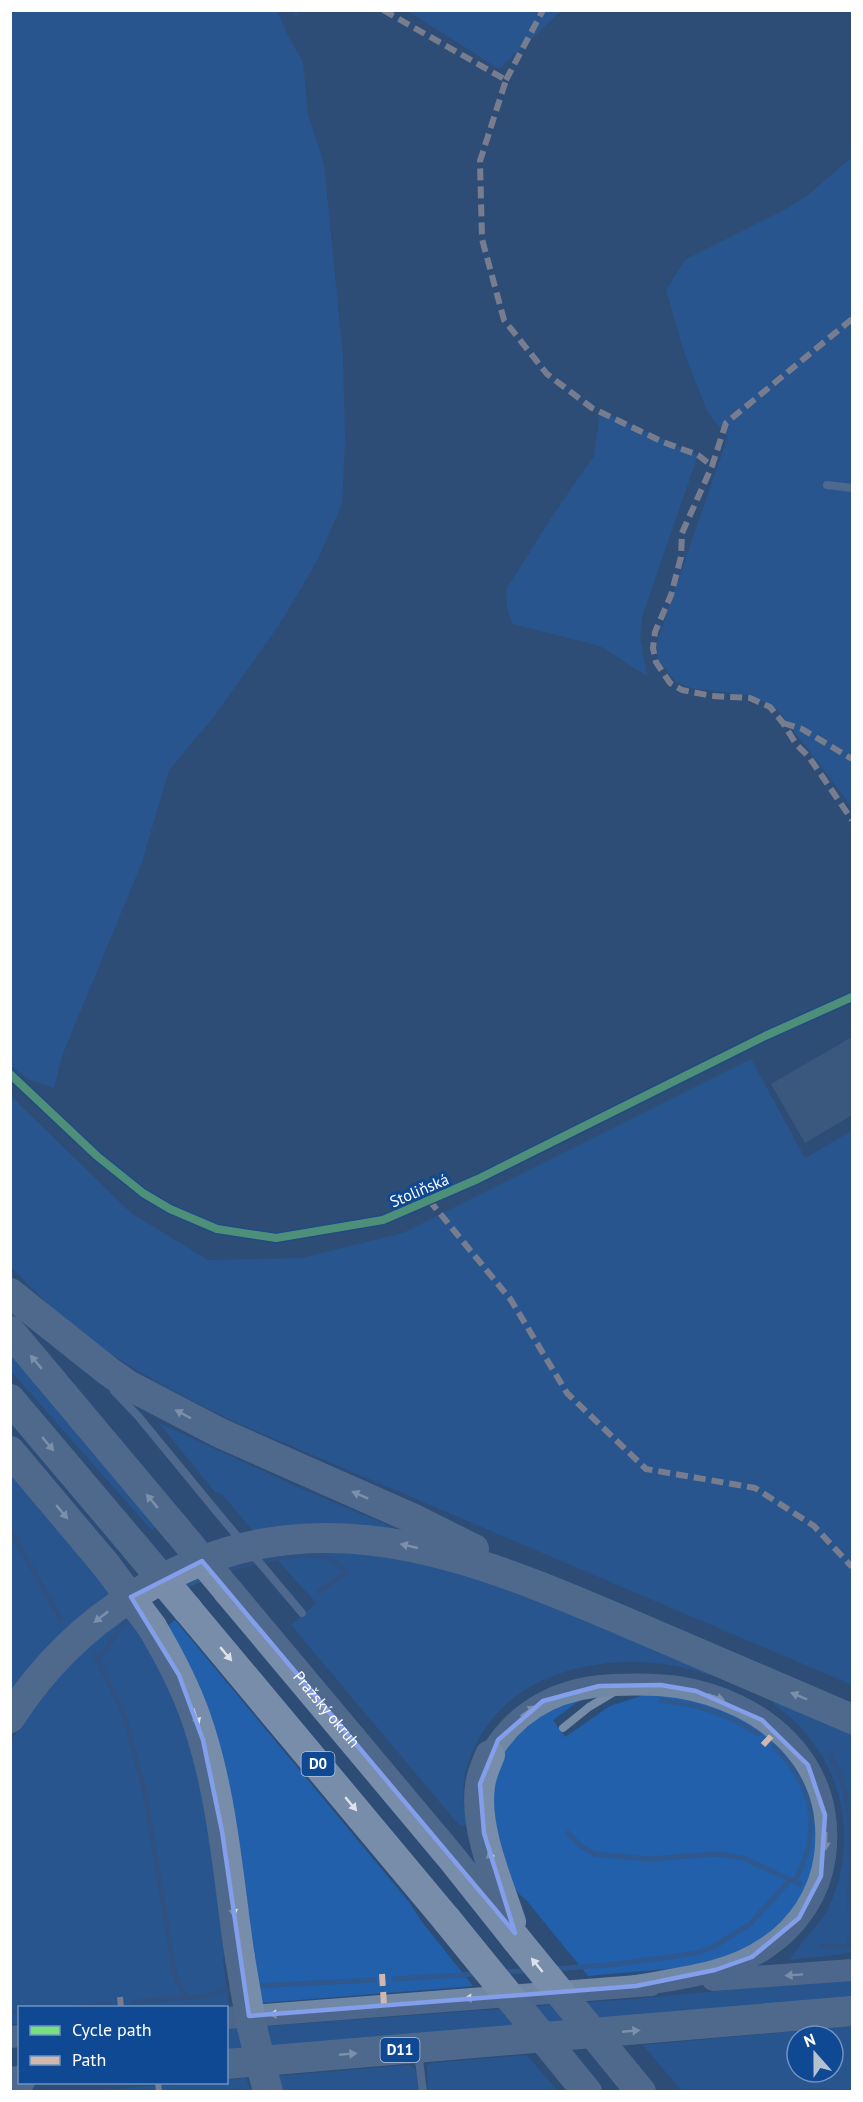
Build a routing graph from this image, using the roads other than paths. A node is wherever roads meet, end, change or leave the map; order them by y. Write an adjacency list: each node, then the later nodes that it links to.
1 (827, 485): 2 (lane)
2 (852, 488)
3 (852, 998): 4 (lane, Stoliňská)
4 (10, 1074)
5 (10, 1293): 7 (highway)
6 (10, 1331): 17 (highway, Pražský okruh / D0, one-way to 6, bridge)
7 (60, 1334): 10 (highway, one-way to 7); 11 (lane, bridge)
8 (10, 1399): 26 (highway, D0, one-way to 26, bridge)
9 (10, 1451): 24 (highway, one-way to 24, bridge)
10 (603, 1612): 13 (highway, one-way to 13); 14 (highway, one-way to 10)
11 (302, 1613)
12 (629, 1684): 15 (lane); 16 (main road, one-way to 12); 19 (main road, one-way to 19)
13 (10, 1718)
14 (852, 1719)
15 (562, 1728)
16 (490, 1755): 17 (highway, one-way to 16)
17 (507, 1923): 27 (highway, Pražský okruh / D0, one-way to 17, bridge)
18 (852, 1970): 19 (main road, one-way to 19)
19 (636, 1986): 21 (main road, one-way to 21)
20 (852, 2013): 22 (highway, D11, one-way to 20)
21 (228, 2018)
22 (418, 2048): 23 (highway, D11, one-way to 22); 25 (lane)
23 (228, 2064)
24 (268, 2091)
25 (423, 2091)
26 (587, 2091)
27 (640, 2091)

